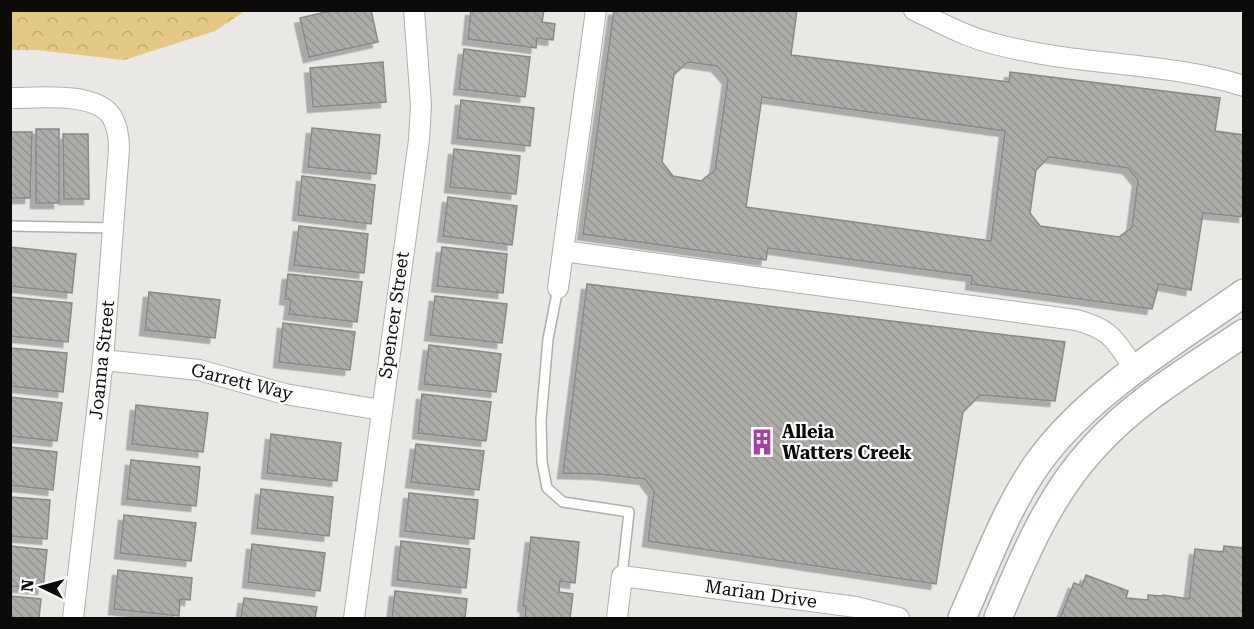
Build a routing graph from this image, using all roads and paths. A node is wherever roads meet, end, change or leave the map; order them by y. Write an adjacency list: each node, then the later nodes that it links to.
1 (414, 10): 14 (street, Spencer Street)
2 (596, 10): 8 (street)
3 (914, 10): 4 (street)
4 (1237, 85)
5 (10, 98): 7 (street, Joanna Street)
6 (10, 226): 7 (lane)
7 (114, 228): 12 (street, Joanna Street)
8 (563, 251): 9 (street); 13 (street)
9 (558, 288): 15 (lane)
10 (1244, 293): 13 (street)
11 (1244, 333): 21 (street)
12 (103, 360): 14 (street, Garrett Way); 16 (street, Joanna Street)
13 (1135, 369): 20 (street)
14 (381, 410): 17 (street, Spencer Street)
15 (622, 576): 18 (street); 19 (street, Marian Drive)
16 (73, 618)
17 (354, 618)
18 (617, 618)
19 (899, 618)
20 (962, 618)
21 (998, 618)

